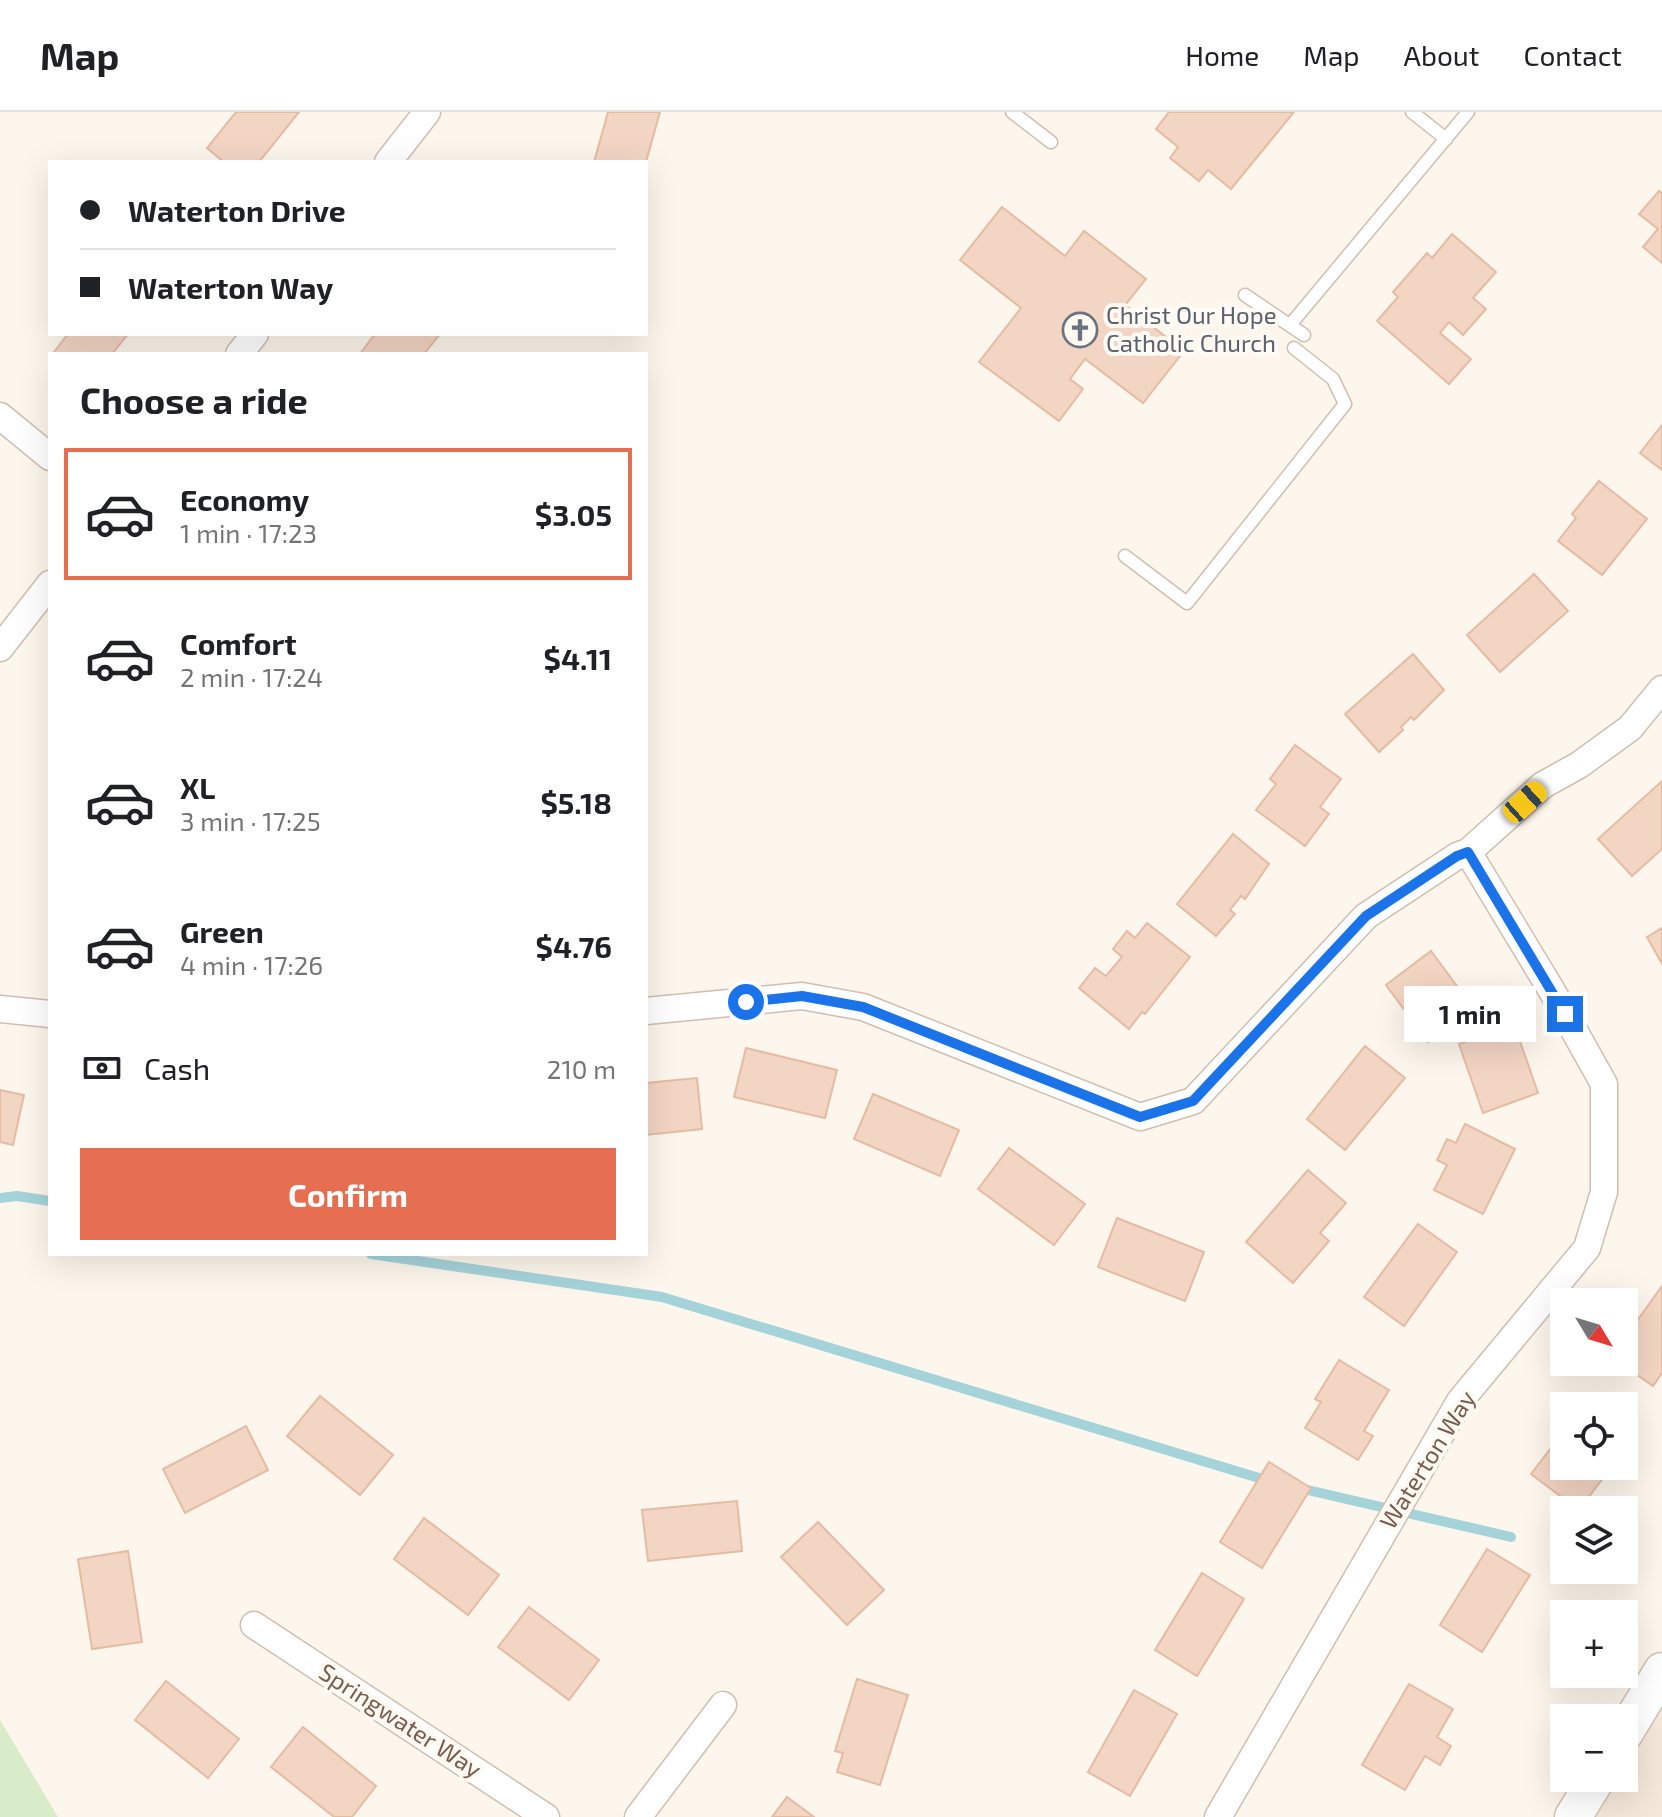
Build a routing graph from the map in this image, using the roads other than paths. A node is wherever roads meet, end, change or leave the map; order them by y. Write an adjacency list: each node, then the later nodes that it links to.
1 (427, 112): 7 (street)
2 (1012, 112): 6 (lane)
3 (1412, 112): 5 (lane)
4 (1468, 112): 5 (lane)
5 (1446, 139): 9 (lane)
6 (1051, 142)
7 (390, 160)
8 (1245, 295): 9 (lane)
9 (1290, 325): 10 (lane)
10 (1304, 335)
11 (253, 336): 13 (street)
12 (1294, 348): 16 (lane)
13 (241, 352)
14 (0, 416): 15 (street)
15 (48, 455)
16 (1125, 556)
17 (48, 587): 18 (street)
18 (0, 648)
19 (1662, 689): 20 (street)
20 (1468, 852): 22 (street); 31 (street, Waterton Way)
21 (0, 1009): 23 (street)
22 (648, 1011)
23 (48, 1014)
24 (254, 1625): 29 (street, Springwater Way)
25 (1662, 1671): 27 (street)
26 (723, 1705): 30 (street)
27 (1638, 1711)
28 (1588, 1792): 32 (street)
29 (546, 1817)
30 (638, 1817)
31 (1218, 1817)
32 (1573, 1817)

